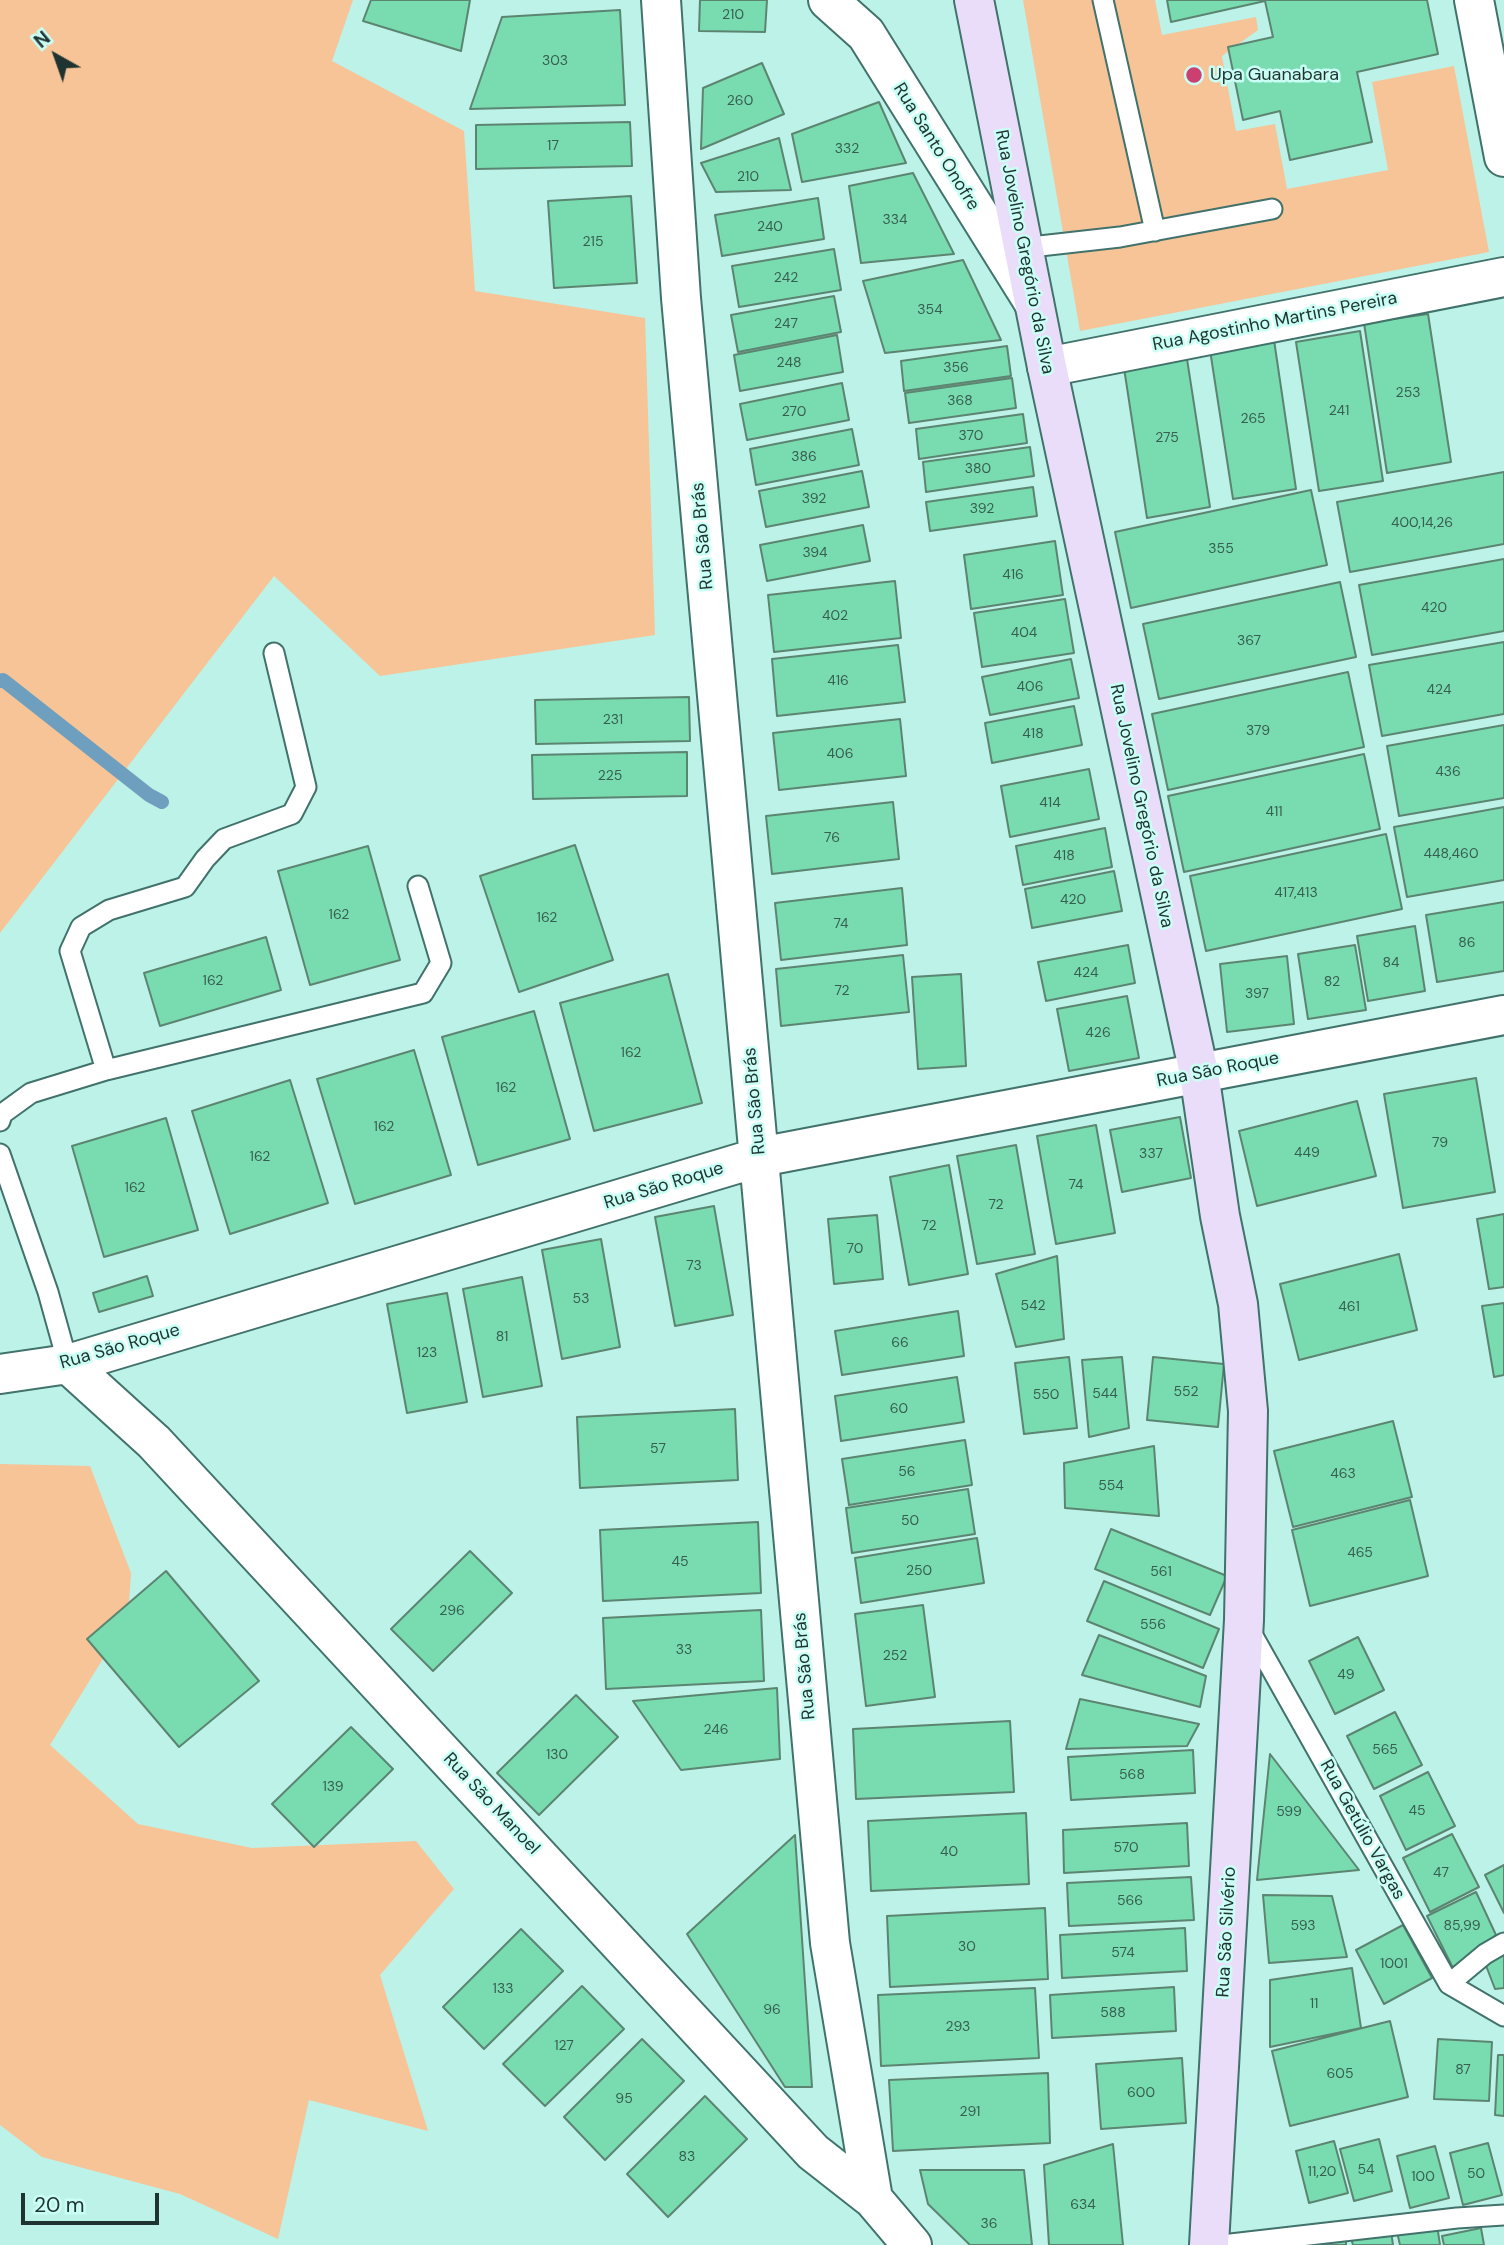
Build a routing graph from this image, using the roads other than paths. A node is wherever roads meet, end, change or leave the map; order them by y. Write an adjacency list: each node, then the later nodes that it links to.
1 (661, 0): 20 (street, Rua São Brás)
2 (828, 0): 11 (street, Rua Santo Onofre)
3 (974, 0): 9 (street, Rua Jovelino Gregório da Silva)
4 (1103, 0): 8 (lane)
5 (1474, 0): 6 (street)
6 (1504, 157)
7 (1272, 209): 8 (lane)
8 (1155, 230): 9 (lane)
9 (1022, 248): 11 (street, Rua Jovelino Gregório da Silva)
10 (1504, 277): 12 (street, Rua Agostinho Martins Pereira)
11 (1034, 303): 12 (street, Rua Jovelino Gregório da Silva)
12 (1046, 367): 17 (street, Rua Jovelino Gregório da Silva)
13 (274, 653): 16 (lane)
14 (418, 886): 16 (lane)
15 (1504, 1015): 17 (street, Rua São Roque)
16 (106, 1070): 18 (lane)
17 (1199, 1073): 20 (street, Rua São Roque); 23 (street, Rua Jovelino Gregório da Silva)
18 (0, 1121)
19 (0, 1154): 21 (lane)
20 (760, 1157): 21 (street, Rua São Roque); 27 (street, Rua São Brás)
21 (68, 1364): 22 (street, Rua São Roque); 27 (street, Rua São Manoel)
22 (0, 1374)
23 (1244, 1620): 25 (lane, Rua Getúlio Vargas); 30 (street, Rua São Silvério)
24 (1504, 1943): 25 (lane)
25 (1449, 1984): 26 (lane)
26 (1504, 2015)
27 (873, 2199): 29 (street, Rua São Manoel)
28 (1504, 2215): 31 (lane)
29 (912, 2245)
30 (1209, 2245)
31 (1222, 2245)

